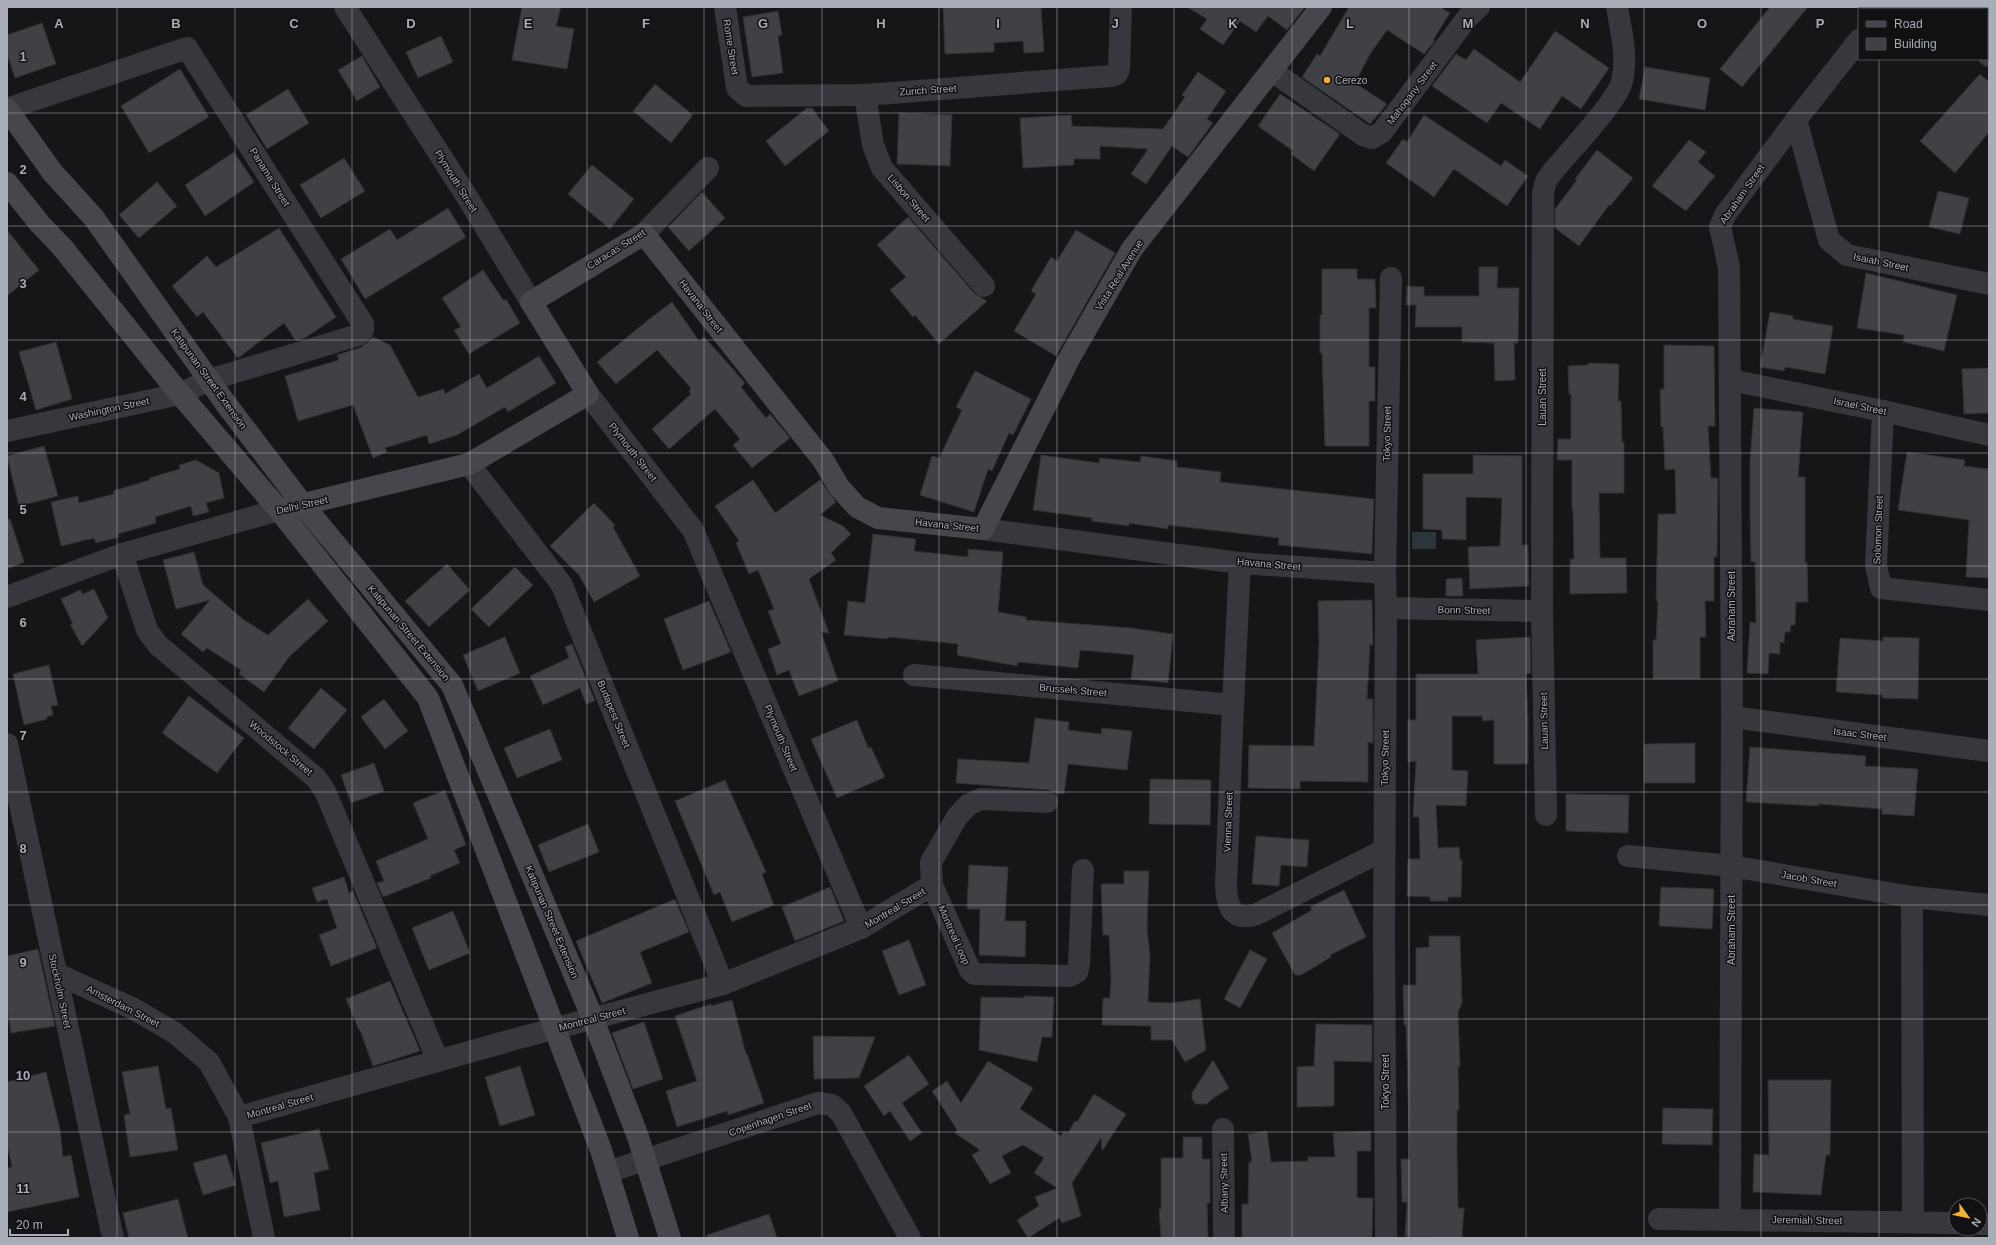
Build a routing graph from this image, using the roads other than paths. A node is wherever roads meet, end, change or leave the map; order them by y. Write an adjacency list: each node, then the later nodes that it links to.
1 (345, 7): 19 (street, Plymouth Street)
2 (725, 7): 9 (street, Rome Street)
3 (1120, 7): 10 (street, Zurich Street)
4 (1321, 7): 8 (street, Vista Real Avenue)
5 (1479, 7): 8 (street, Mahogany Street)
6 (1617, 7): 37 (street, Lauan Street)
7 (1858, 41): 12 (street, Abraham Street)
8 (1272, 71): 30 (street, Vista Real Avenue)
9 (737, 88): 10 (street, Zurich Street)
10 (865, 95): 18 (street, Lisbon Street)
11 (7, 109): 20 (street, Katipunan Street Extension); 20 (street, Panama Street)
12 (1796, 120): 17 (street, Isaiah Street); 21 (street, Abraham Street)
13 (708, 168): 15 (street, Caracas Street)
14 (7, 182): 22 (street)
15 (644, 234): 19 (street, Caracas Street); 30 (street, Havana Street)
16 (1391, 278): 33 (street, Tokyo Street)
17 (1989, 284)
18 (984, 286)
19 (531, 302): 23 (street, Plymouth Street)
20 (209, 380): 22 (street, Washington Street); 28 (street, Katipunan Street Extension)
21 (1730, 380): 24 (street, Israel Street); 40 (street, Abraham Street)
22 (180, 394): 25 (street, Washington Street); 29 (street)
23 (588, 394): 27 (street, Delhi Street); 52 (street, Plymouth Street)
24 (1883, 411): 26 (street, Israel Street); 35 (street, Solomon Street)
25 (7, 431)
26 (1989, 435)
27 (469, 464): 28 (street, Delhi Street); 54 (street, Budapest Street)
28 (303, 505): 29 (street, Delhi Street); 55 (street, Katipunan Street Extension)
29 (279, 510): 31 (street, Delhi Street); 56 (street)
30 (983, 529): 32 (street, Havana Street)
31 (122, 554): 34 (street, Delhi Street); 57 (street, Woodstock Street)
32 (1240, 563): 33 (street, Havana Street); 39 (street, Vienna Street)
33 (1385, 573): 36 (street, Tokyo Street)
34 (7, 597)
35 (1989, 600)
36 (1386, 608): 37 (street, Bonn Street); 45 (street, Tokyo Street)
37 (1542, 612): 44 (street, Lauan Street)
38 (914, 675): 39 (street, Brussels Street)
39 (1232, 705): 45 (street, Vienna Street)
40 (1732, 718): 42 (street, Isaac Street); 47 (street, Abraham Street)
41 (7, 744): 53 (street, Stockholm Street)
42 (1989, 751)
43 (1047, 802): 49 (street, Montreal Loop)
44 (1546, 815)
45 (1384, 850): 72 (street, Tokyo Street)
46 (1628, 856): 47 (street, Jacob Street)
47 (1731, 866): 50 (street, Jacob Street); 63 (street, Abraham Street)
48 (1083, 870): 49 (street, Montreal Loop)
49 (932, 885): 52 (street, Montreal Street)
50 (1912, 897): 51 (street, Jacob Street); 64 (street)
51 (1989, 905)
52 (861, 928): 54 (street, Montreal Street)
53 (56, 974): 58 (street, Amsterdam Street); 66 (street, Stockholm Street)
54 (723, 984): 55 (street, Montreal Street)
55 (593, 1018): 56 (street, Montreal Street); 60 (street, Katipunan Street Extension)
56 (554, 1029): 57 (street, Montreal Street); 61 (street)
57 (438, 1061): 58 (street, Montreal Street)
58 (239, 1117): 67 (street, Amsterdam Street)
59 (1223, 1129): 71 (street, Albany Street)
60 (646, 1161): 61 (street, Copenhagen Street); 69 (street, Katipunan Street Extension); 70 (street, Copenhagen Street)
61 (608, 1172): 68 (street)
62 (1658, 1219): 63 (street, Jeremiah Street)
63 (1730, 1219): 64 (street, Jeremiah Street)
64 (1913, 1222): 65 (street, Jeremiah Street)
65 (1948, 1223)
66 (113, 1238)
67 (264, 1238)
68 (628, 1238)
69 (670, 1238)
70 (910, 1238)
71 (1224, 1238)
72 (1386, 1238)

